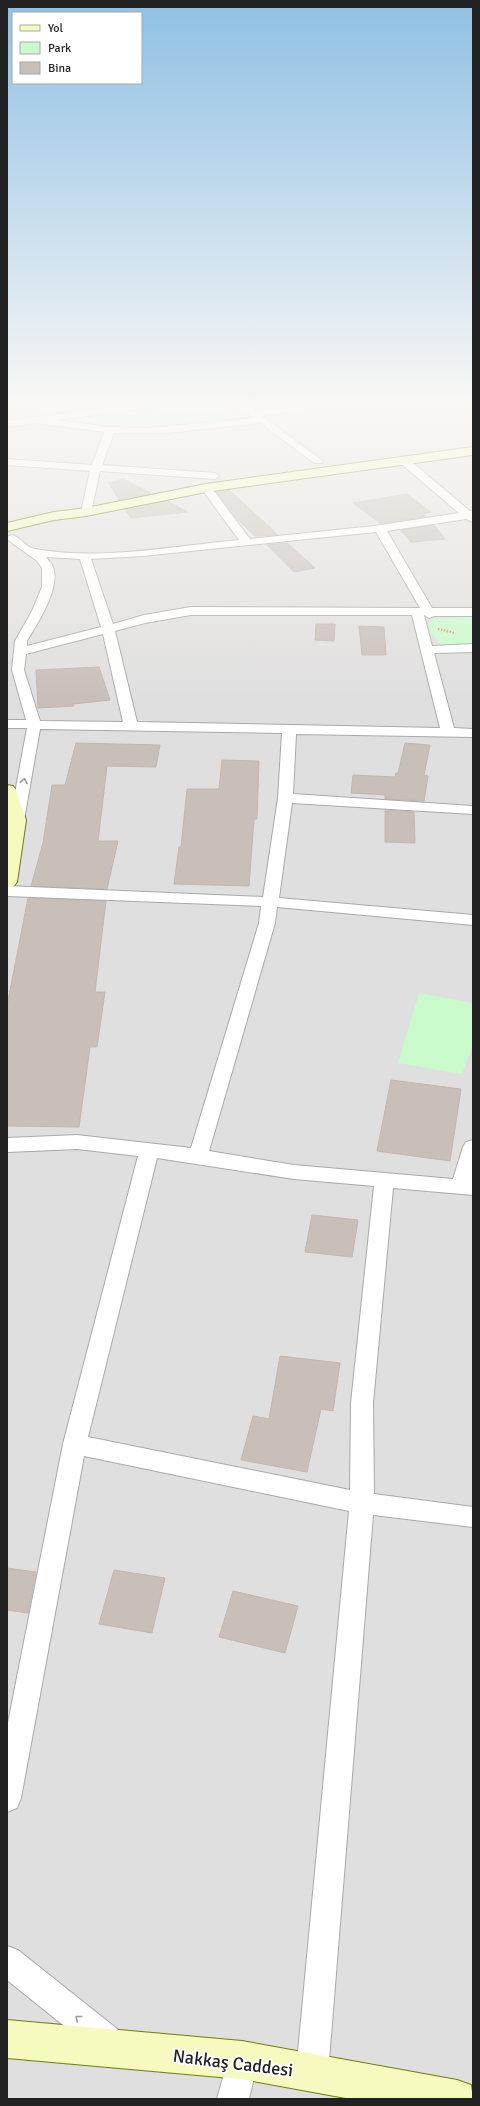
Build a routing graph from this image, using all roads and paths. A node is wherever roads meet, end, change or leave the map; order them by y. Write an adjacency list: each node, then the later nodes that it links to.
1 (87, 502): 5 (street)
2 (135, 502): 5 (main road)
3 (217, 502): 9 (street)
4 (455, 502): 6 (street)
5 (86, 512): 8 (main road)
6 (472, 516): 7 (street)
7 (379, 527): 9 (street); 13 (street)
8 (9, 535): 10 (street)
9 (247, 543): 11 (street)
10 (29, 552): 11 (street); 21 (street)
11 (85, 557): 15 (street)
12 (473, 612): 13 (street)
13 (423, 613): 15 (street); 20 (street)
14 (436, 625): 16 (path)
15 (108, 628): 21 (street); 24 (street)
16 (438, 629): 17 (path); 18 (path)
17 (461, 633)
18 (439, 635)
19 (473, 648): 20 (street)
20 (426, 650): 26 (street)
21 (20, 652): 23 (street)
22 (7, 724): 23 (street)
23 (34, 725): 24 (street); 31 (street, one-way to 23)
24 (131, 726): 25 (street)
25 (289, 729): 26 (street); 29 (street)
26 (448, 732): 27 (street)
27 (473, 733)
28 (7, 790): 31 (main road)
29 (285, 798): 30 (street); 34 (street)
30 (473, 810)
31 (17, 820): 32 (main road)
32 (7, 882)
33 (7, 891): 34 (street)
34 (270, 902): 35 (street); 39 (street)
35 (473, 920)
36 (7, 1145): 38 (street)
37 (473, 1147): 41 (street)
38 (149, 1151): 39 (street); 42 (street)
39 (198, 1156): 40 (street)
40 (384, 1180): 41 (street); 43 (street)
41 (467, 1188)
42 (75, 1444): 43 (street); 45 (street)
43 (362, 1502): 44 (street); 50 (street)
44 (473, 1517)
45 (7, 1798)
46 (7, 1961): 48 (street, one-way to 46)
47 (7, 2039): 48 (main road, Nakkaş Caddesi)
48 (120, 2050): 49 (main road, Nakkaş Caddesi)
49 (242, 2060): 50 (main road, Nakkaş Caddesi); 51 (street)
50 (312, 2073): 52 (main road, Nakkaş Caddesi)
51 (233, 2099)
52 (457, 2099)

